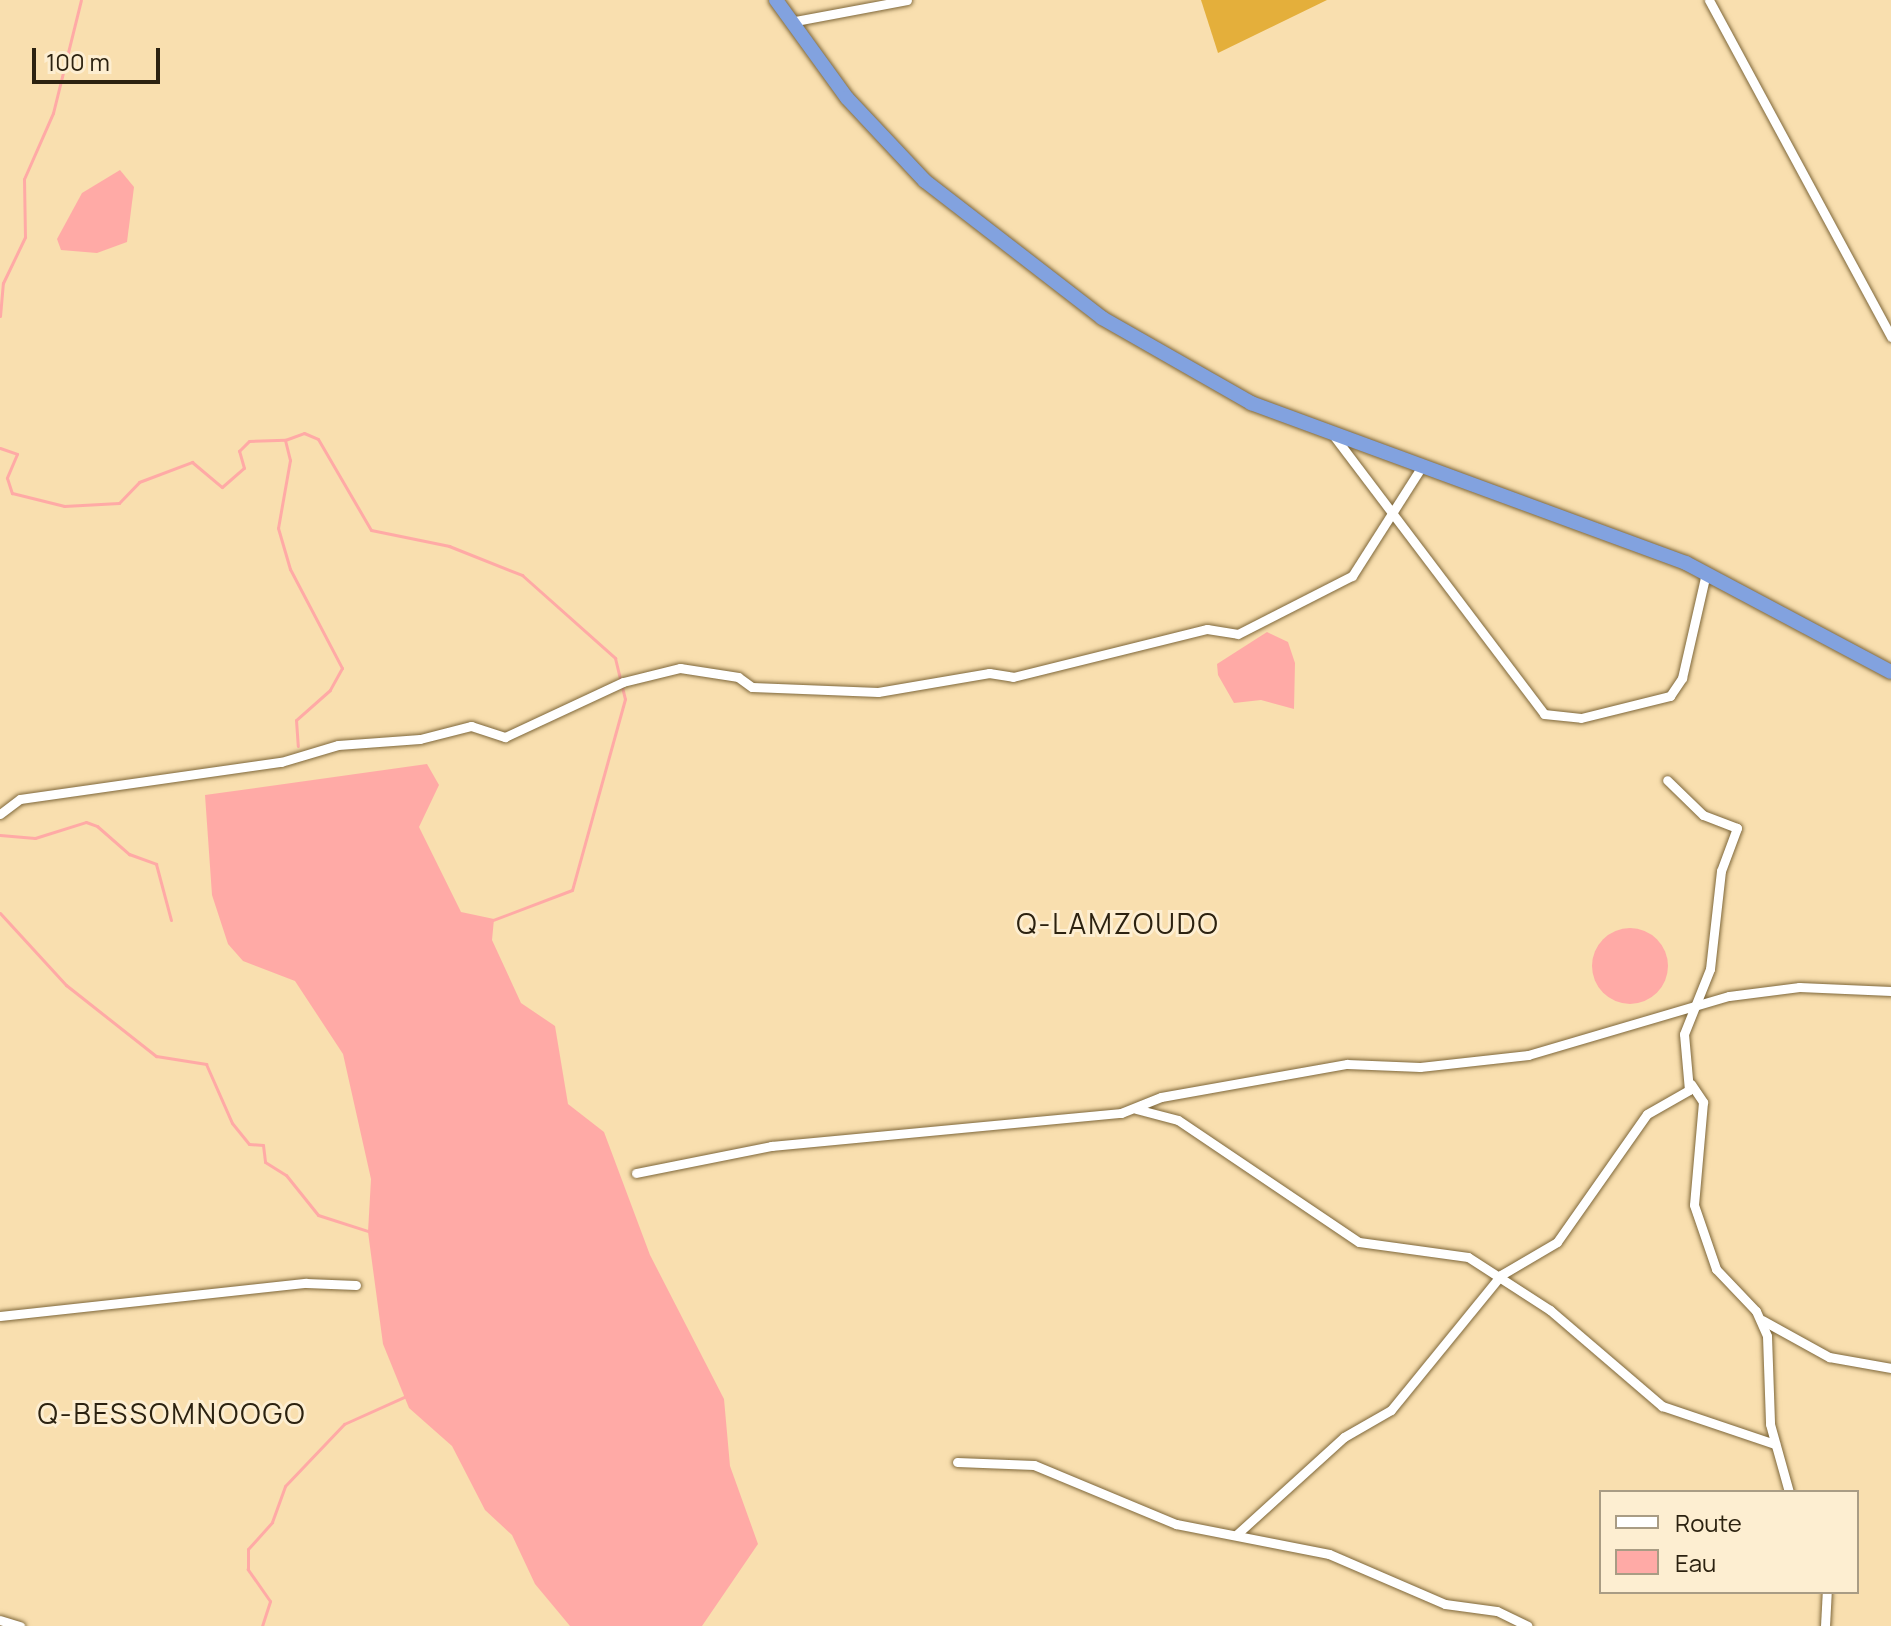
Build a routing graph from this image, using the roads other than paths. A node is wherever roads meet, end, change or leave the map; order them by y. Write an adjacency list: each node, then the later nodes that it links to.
1 (776, 0): 4 (highway)
2 (907, 0): 4 (street)
3 (1709, 0): 5 (street)
4 (790, 22): 6 (highway)
5 (1891, 337)
6 (1334, 436): 7 (highway); 8 (street)
7 (1422, 466): 8 (street); 9 (highway)
8 (1388, 510): 9 (street); 12 (street)
9 (1706, 573): 10 (highway)
10 (1891, 672)
11 (1667, 780): 14 (street)
12 (0, 814)
13 (1891, 991): 14 (street)
14 (1693, 1009): 15 (street); 16 (street)
15 (1691, 1084): 18 (street); 21 (street)
16 (1136, 1109): 17 (street); 18 (street)
17 (636, 1173)
18 (1501, 1275): 23 (street); 26 (street)
19 (356, 1285): 20 (street)
20 (0, 1316)
21 (1759, 1318): 22 (street); 23 (street)
22 (1891, 1368)
23 (1775, 1444): 25 (street)
24 (957, 1462): 26 (street)
25 (1788, 1490)
26 (1236, 1535): 30 (street)
27 (1827, 1594): 31 (street)
28 (0, 1620): 29 (street)
29 (20, 1626)
30 (1528, 1626)
31 (1825, 1626)

